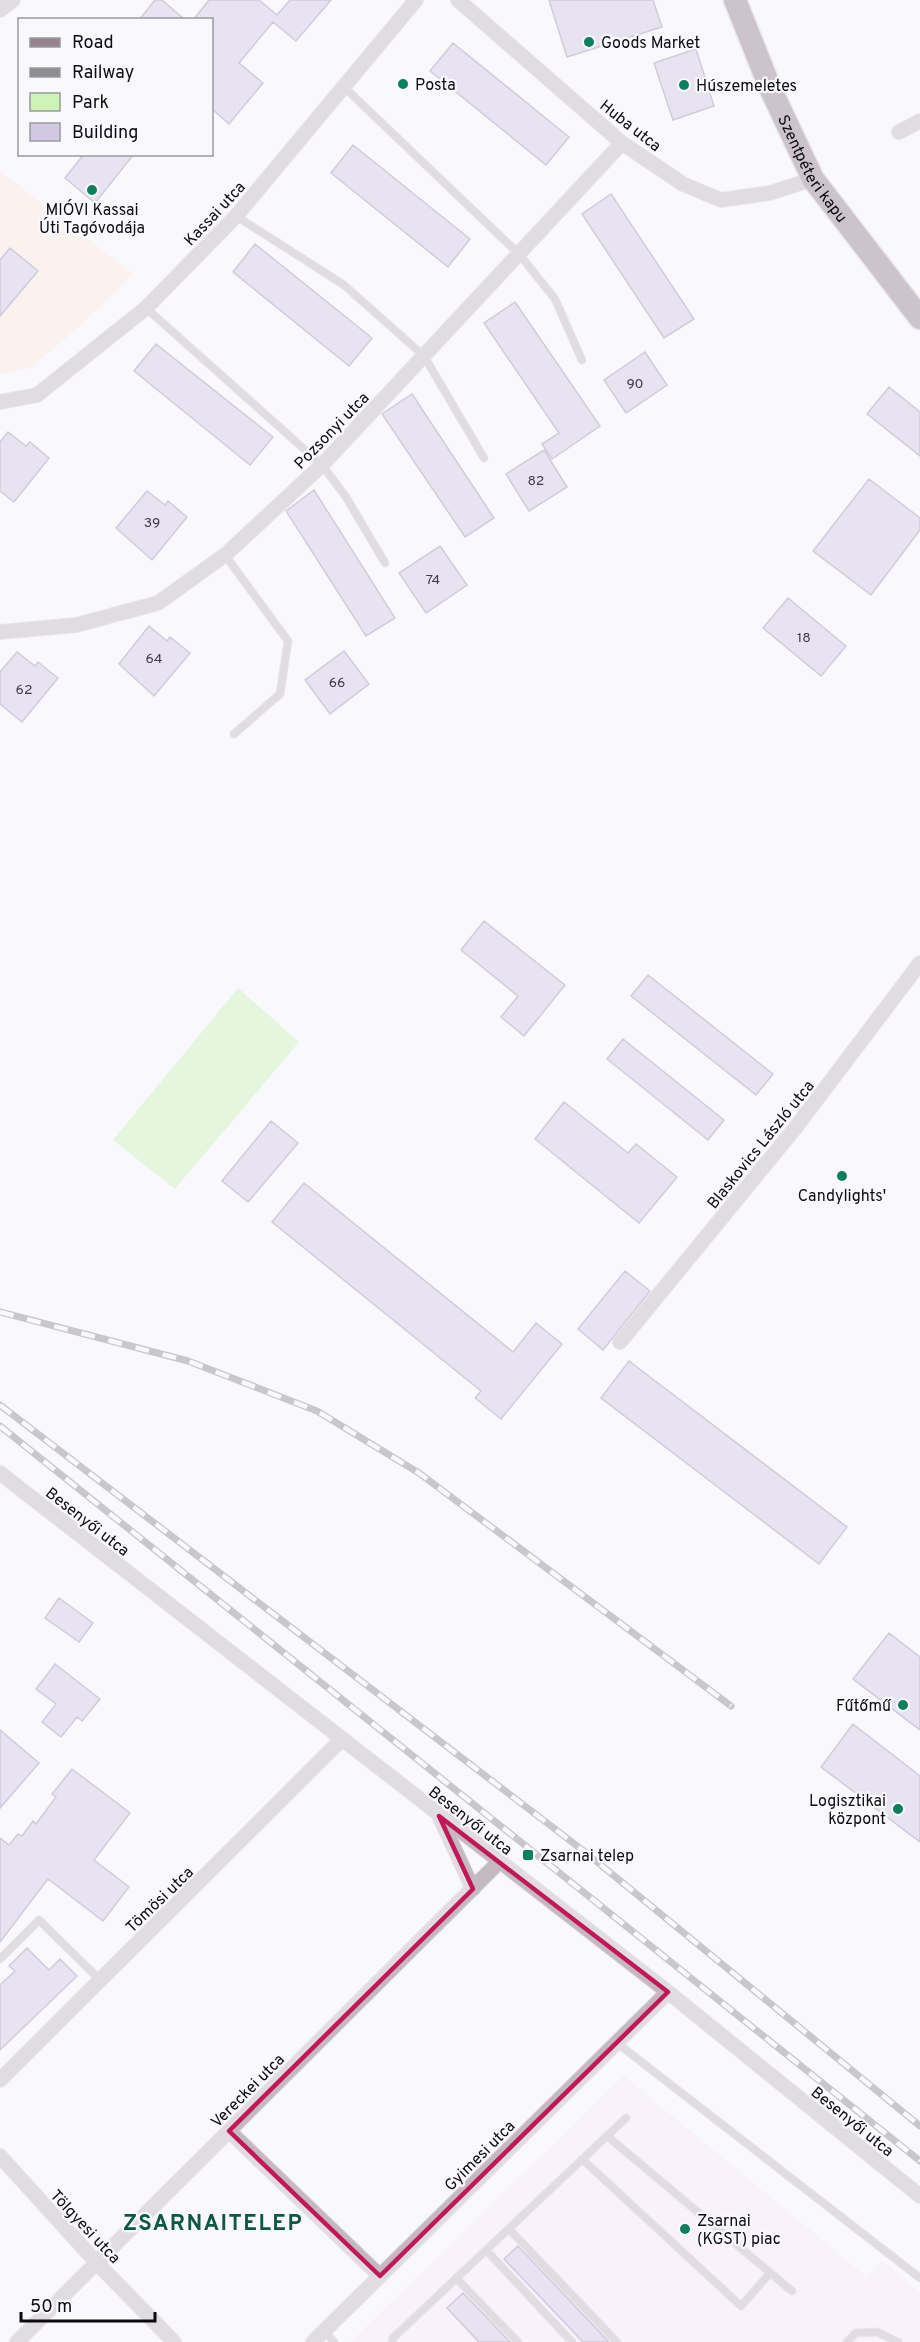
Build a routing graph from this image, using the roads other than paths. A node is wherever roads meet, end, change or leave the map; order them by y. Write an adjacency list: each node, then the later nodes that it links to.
1 (13, 0): 5 (street)
2 (416, 0): 6 (street, Kassai utca)
3 (458, 0): 9 (street, Huba utca)
4 (735, 0): 10 (main road, Szentpéteri kapu)
5 (0, 10)
6 (344, 87): 11 (street, Kassai utca); 12 (lane)
7 (920, 121): 8 (street)
8 (899, 132)
9 (622, 143): 10 (street, Huba utca); 12 (street, Pozsonyi utca)
10 (813, 179): 14 (main road, Szentpéteri kapu)
11 (236, 216): 13 (street, Kassai utca); 15 (lane)
12 (519, 254): 15 (street, Pozsonyi utca); 16 (lane)
13 (146, 308): 17 (street, Kassai utca); 19 (lane)
14 (920, 318)
15 (424, 356): 18 (lane); 19 (street, Pozsonyi utca)
16 (582, 360)
17 (0, 402)
18 (484, 458)
19 (322, 465): 20 (street, Pozsonyi utca); 21 (lane)
20 (225, 555): 22 (street, Pozsonyi utca); 23 (lane)
21 (385, 563)
22 (0, 632)
23 (234, 734)
24 (920, 963): 25 (street, Blaskovics László utca)
25 (620, 1342)
26 (2, 1479): 27 (street, Besenyői utca)
27 (341, 1740): 28 (street, Besenyői utca); 32 (street, Tömösi utca)
28 (439, 1816): 29 (street, Besenyői utca); 30 (street)
29 (500, 1862): 30 (street, Vereckei utca); 33 (street, Besenyői utca)
30 (473, 1889): 37 (street, Vereckei utca)
31 (0, 1959): 32 (lane)
32 (100, 1980): 35 (street, Tömösi utca)
33 (668, 1992): 34 (street, Gyimesi utca); 41 (street, Besenyői utca)
34 (617, 2043): 46 (street, Gyimesi utca); 47 (lane)
35 (0, 2080)
36 (626, 2118): 38 (lane)
37 (229, 2131): 44 (street, Vereckei utca); 46 (street)
38 (607, 2136): 40 (lane); 45 (lane)
39 (0, 2156): 44 (street, Tölgyesi utca)
40 (582, 2159): 42 (lane); 45 (lane)
41 (920, 2196)
42 (508, 2229): 43 (lane); 57 (lane)
43 (486, 2250): 48 (lane); 56 (lane)
44 (97, 2263): 51 (street, Vereckei utca); 52 (street, Tölgyesi utca)
45 (770, 2273): 49 (lane)
46 (380, 2276): 50 (street, Gyimesi utca)
47 (920, 2277)
48 (456, 2278): 54 (lane); 55 (lane)
49 (792, 2291)
50 (329, 2337): 53 (street, Gyimesi utca)
51 (18, 2342)
52 (174, 2342)
53 (313, 2342)
54 (392, 2342)
55 (518, 2342)
56 (572, 2342)
57 (617, 2342)
58 (847, 2342): 59 (lane)
59 (898, 2342)

